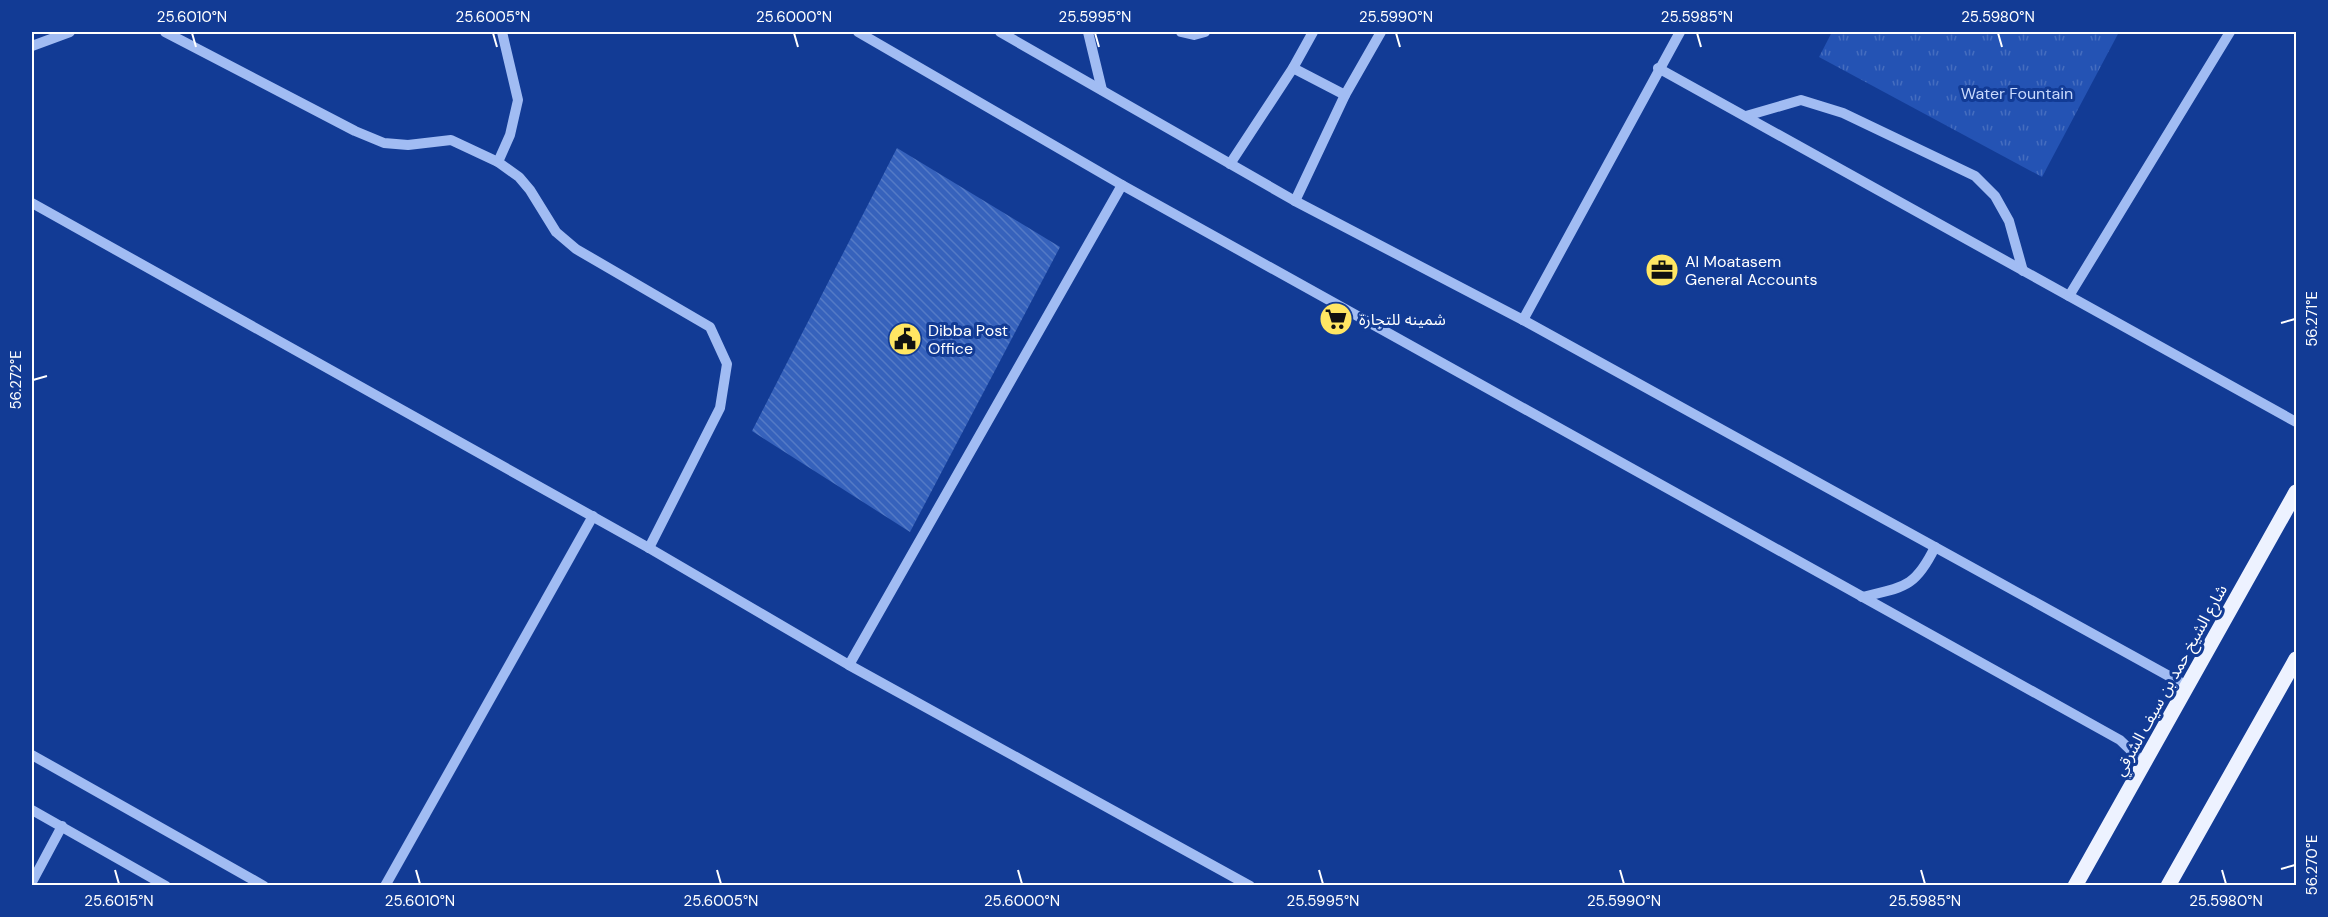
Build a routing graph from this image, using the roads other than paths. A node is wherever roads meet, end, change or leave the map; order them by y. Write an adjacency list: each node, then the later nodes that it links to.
1 (70, 32): 13 (street)
2 (165, 32): 19 (street)
3 (502, 32): 19 (street)
4 (858, 32): 21 (street)
5 (1000, 32): 16 (street)
6 (1088, 32): 16 (street)
7 (1181, 32): 8 (street)
8 (1205, 32)
9 (1313, 32): 14 (street)
10 (1381, 32): 17 (street)
11 (1680, 32): 15 (street)
12 (2230, 32): 25 (street)
13 (32, 46)
14 (1293, 68): 17 (street); 20 (street)
15 (1658, 68): 18 (street); 26 (street)
16 (1102, 90): 20 (street)
17 (1345, 95): 22 (street)
18 (1746, 116): 24 (street); 24 (street)
19 (498, 162): 31 (street)
20 (1230, 164): 22 (street)
21 (1122, 185): 32 (street); 34 (street)
22 (1294, 201): 26 (street)
23 (32, 203): 29 (street)
24 (2023, 271): 25 (street)
25 (2069, 296): 27 (street)
26 (1523, 320): 30 (street)
27 (2296, 422)
28 (2296, 492): 35 (main road, شارع الشيخ حمد بن سيف الشرقي)
29 (593, 516): 31 (street); 43 (street)
30 (1935, 547): 32 (street); 35 (street)
31 (649, 548): 34 (street)
32 (1862, 597): 37 (street)
33 (2296, 659): 46 (main road)
34 (849, 665): 44 (street)
35 (2187, 686): 37 (main road, شارع الشيخ حمد بن سيف الشرقي)
36 (32, 755): 42 (street)
37 (2144, 763): 45 (main road, شارع الشيخ حمد بن سيف الشرقي)
38 (32, 810): 39 (street)
39 (62, 826): 40 (street); 41 (street)
40 (32, 882)
41 (166, 885)
42 (264, 885)
43 (385, 885)
44 (1250, 885)
45 (2075, 885)
46 (2168, 885)

